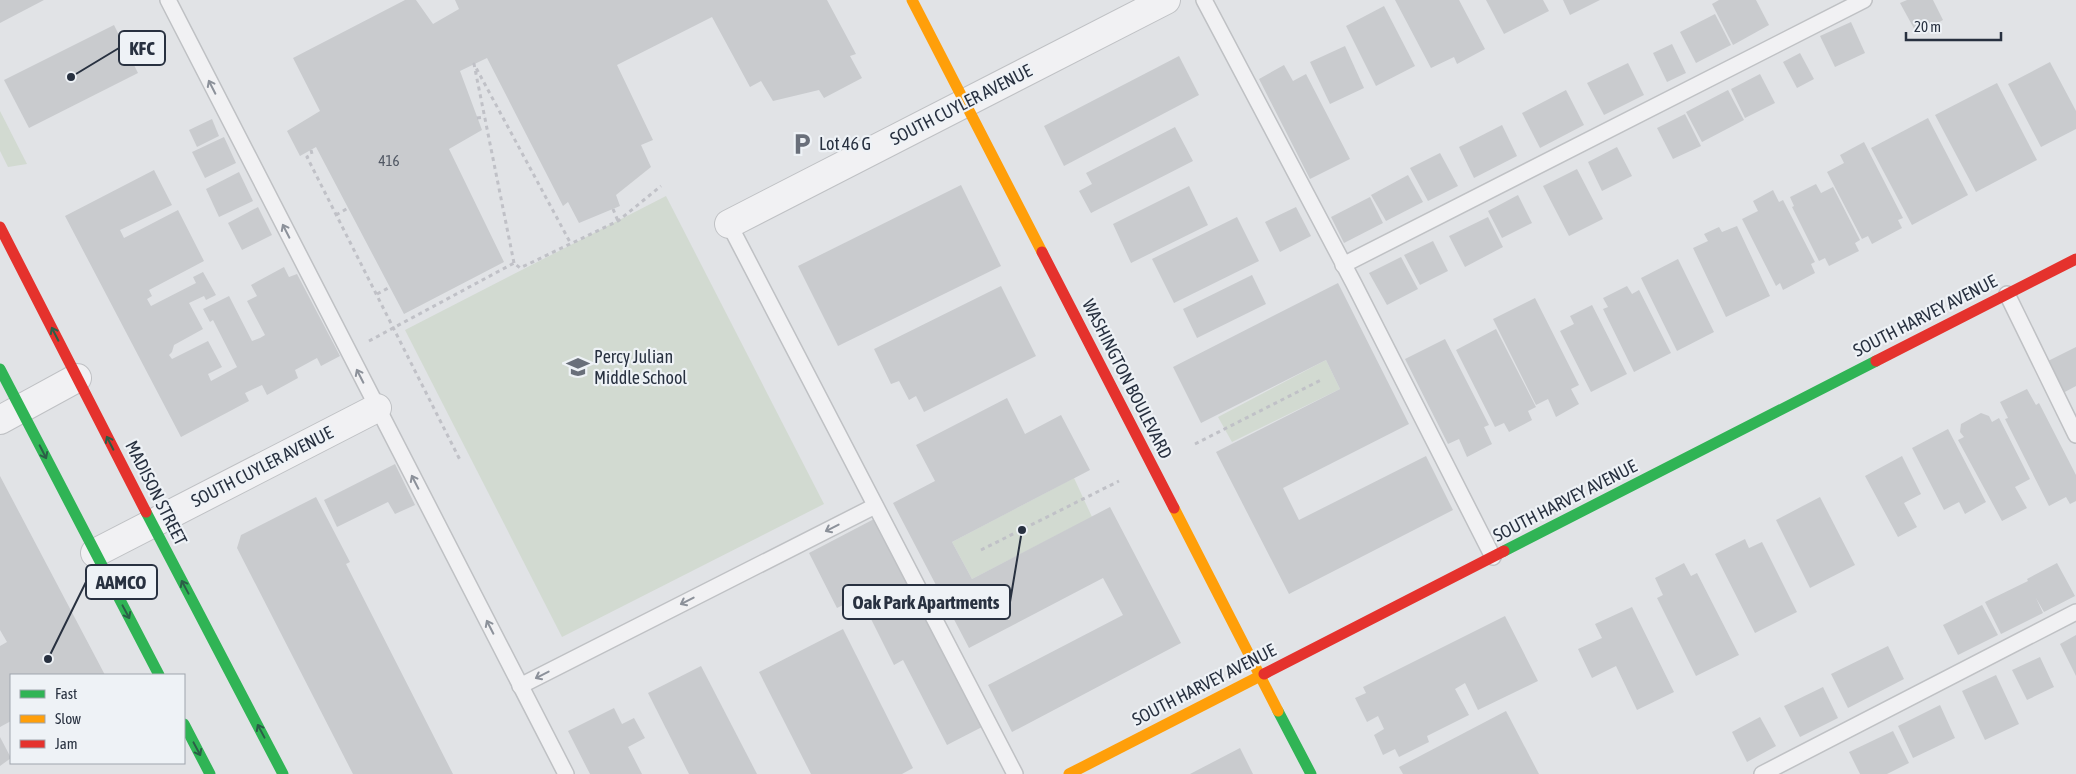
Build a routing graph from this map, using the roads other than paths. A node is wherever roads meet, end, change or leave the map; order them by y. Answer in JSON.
{"nodes":[{"id":1,"x":168,"y":0,"type":"edge"},
{"id":2,"x":912,"y":0,"type":"edge"},
{"id":3,"x":1166,"y":0,"type":"edge"},
{"id":4,"x":1204,"y":0,"type":"edge"},
{"id":5,"x":1864,"y":0,"type":"edge"},
{"id":6,"x":965,"y":103,"type":"junction"},
{"id":7,"x":729,"y":224,"type":"joint"},
{"id":8,"x":0,"y":227,"type":"edge"},
{"id":9,"x":2076,"y":259,"type":"edge"},
{"id":10,"x":1343,"y":265,"type":"junction"},
{"id":11,"x":2007,"y":294,"type":"junction"},
{"id":12,"x":0,"y":370,"type":"edge"},
{"id":13,"x":77,"y":378,"type":"junction"},
{"id":14,"x":377,"y":408,"type":"junction"},
{"id":15,"x":10,"y":414,"type":"edge"},
{"id":16,"x":2076,"y":435,"type":"edge"},
{"id":17,"x":875,"y":506,"type":"junction"},
{"id":18,"x":152,"y":524,"type":"junction"},
{"id":19,"x":95,"y":553,"type":"junction"},
{"id":20,"x":1494,"y":557,"type":"junction"},
{"id":21,"x":2076,"y":612,"type":"edge"},
{"id":22,"x":158,"y":674,"type":"edge"},
{"id":23,"x":1260,"y":676,"type":"junction"},
{"id":24,"x":520,"y":686,"type":"junction"},
{"id":25,"x":185,"y":726,"type":"edge"},
{"id":26,"x":210,"y":774,"type":"edge"},
{"id":27,"x":283,"y":774,"type":"edge"},
{"id":28,"x":566,"y":774,"type":"edge"},
{"id":29,"x":1015,"y":774,"type":"edge"},
{"id":30,"x":1069,"y":774,"type":"edge"},
{"id":31,"x":1311,"y":774,"type":"edge"},
{"id":32,"x":1762,"y":774,"type":"edge"}],
"edges":[{"from":14,"to":1,"type":"lane","one_way":true},
{"from":2,"to":6,"type":"street","name":"WASHINGTON BOULEVARD"},
{"from":3,"to":6,"type":"street","name":"SOUTH CUYLER AVENUE"},
{"from":4,"to":10,"type":"lane"},
{"from":5,"to":10,"type":"lane"},
{"from":6,"to":7,"type":"street","name":"SOUTH CUYLER AVENUE"},
{"from":6,"to":23,"type":"street","name":"WASHINGTON BOULEVARD"},
{"from":7,"to":17,"type":"lane"},
{"from":13,"to":8,"type":"street","name":"MADISON STREET","one_way":true},
{"from":9,"to":11,"type":"street","name":"SOUTH HARVEY AVENUE"},
{"from":10,"to":20,"type":"lane"},
{"from":11,"to":16,"type":"lane"},
{"from":11,"to":20,"type":"street","name":"SOUTH HARVEY AVENUE"},
{"from":12,"to":15,"type":"street"},
{"from":13,"to":15,"type":"street"},
{"from":18,"to":13,"type":"street","name":"MADISON STREET","one_way":true},
{"from":14,"to":18,"type":"street","name":"SOUTH CUYLER AVENUE"},
{"from":24,"to":14,"type":"lane","one_way":true},
{"from":15,"to":19,"type":"street","one_way":true},
{"from":17,"to":24,"type":"lane","one_way":true},
{"from":17,"to":29,"type":"lane"},
{"from":18,"to":19,"type":"street","name":"SOUTH CUYLER AVENUE"},
{"from":27,"to":18,"type":"street","name":"MADISON STREET","one_way":true},
{"from":19,"to":22,"type":"street","one_way":true},
{"from":20,"to":23,"type":"street","name":"SOUTH HARVEY AVENUE"},
{"from":21,"to":32,"type":"lane"},
{"from":23,"to":30,"type":"street","name":"SOUTH HARVEY AVENUE"},
{"from":23,"to":31,"type":"street","name":"WASHINGTON BOULEVARD"},
{"from":24,"to":28,"type":"lane"},
{"from":25,"to":26,"type":"street","one_way":true}]}
